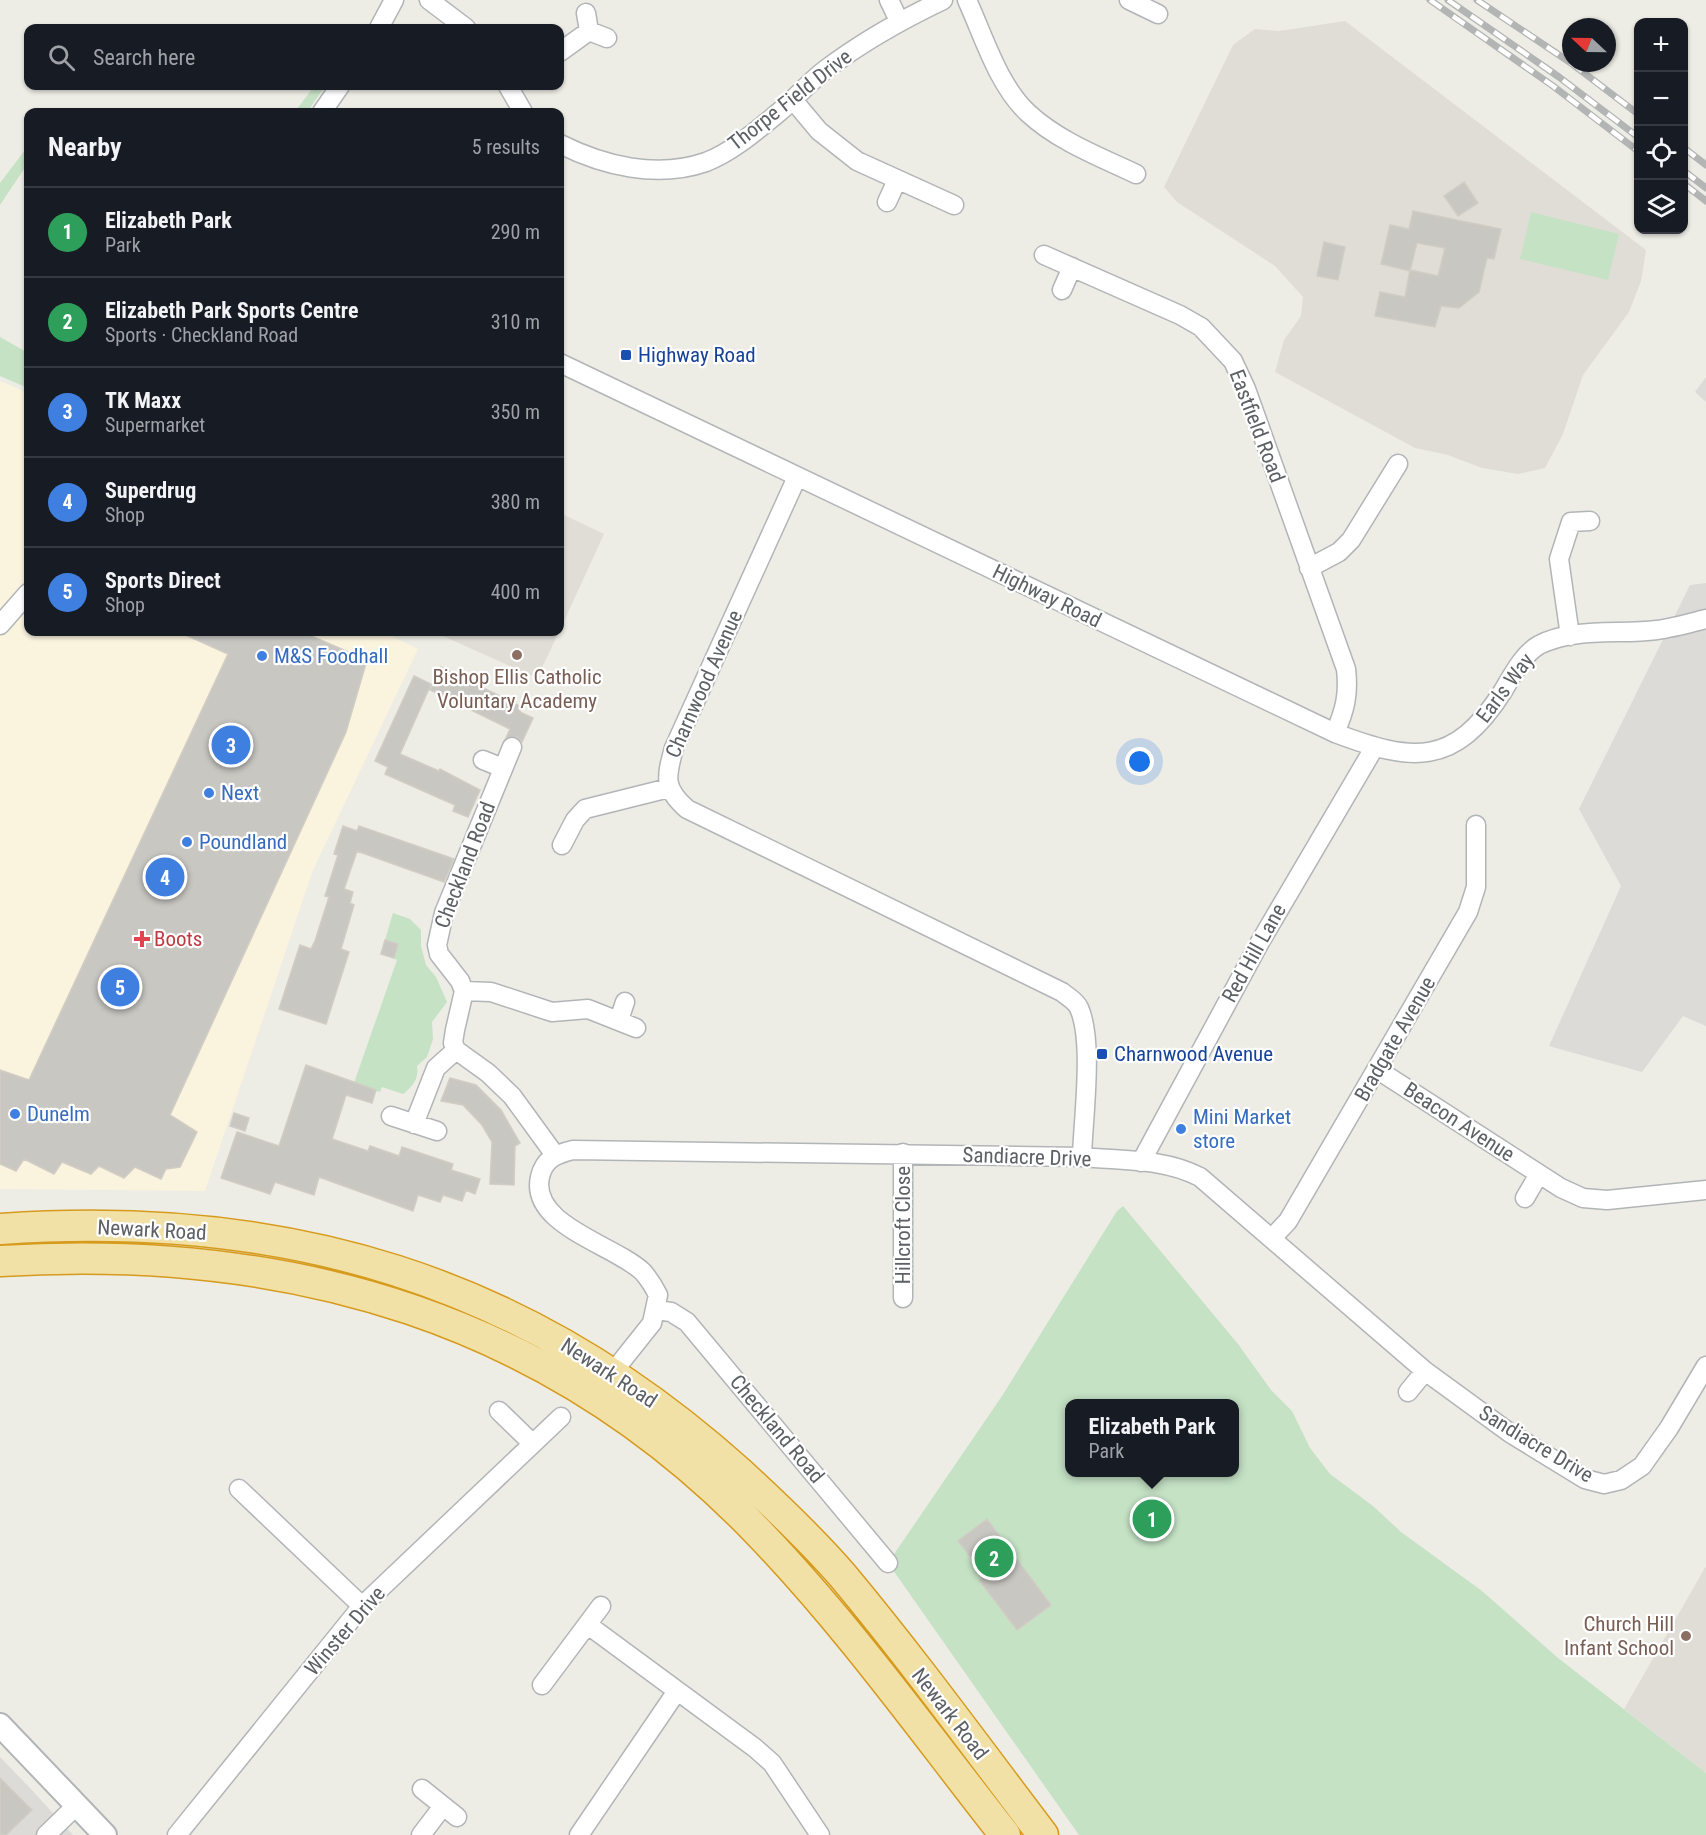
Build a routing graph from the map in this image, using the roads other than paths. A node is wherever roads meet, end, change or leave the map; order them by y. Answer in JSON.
{"nodes":[{"id":1,"x":394,"y":0,"type":"edge"},
{"id":2,"x":429,"y":0,"type":"edge"},
{"id":3,"x":889,"y":0,"type":"edge"},
{"id":4,"x":943,"y":0,"type":"edge"},
{"id":5,"x":968,"y":0,"type":"edge"},
{"id":6,"x":1129,"y":0,"type":"edge"},
{"id":7,"x":1158,"y":14,"type":"dead end"},
{"id":8,"x":899,"y":21,"type":"junction"},
{"id":9,"x":380,"y":24,"type":"edge"},
{"id":10,"x":461,"y":24,"type":"edge"},
{"id":11,"x":608,"y":38,"type":"dead end"},
{"id":12,"x":564,"y":48,"type":"edge"},
{"id":13,"x":337,"y":90,"type":"edge"},
{"id":14,"x":512,"y":90,"type":"edge"},
{"id":15,"x":793,"y":100,"type":"junction"},
{"id":16,"x":325,"y":108,"type":"edge"},
{"id":17,"x":521,"y":108,"type":"edge"},
{"id":18,"x":564,"y":146,"type":"edge"},
{"id":19,"x":1136,"y":174,"type":"dead end"},
{"id":20,"x":897,"y":180,"type":"junction"},
{"id":21,"x":887,"y":202,"type":"dead end"},
{"id":22,"x":954,"y":205,"type":"dead end"},
{"id":23,"x":1044,"y":255,"type":"dead end"},
{"id":24,"x":1072,"y":267,"type":"junction"},
{"id":25,"x":1062,"y":290,"type":"dead end"},
{"id":26,"x":564,"y":365,"type":"edge"},
{"id":27,"x":1398,"y":464,"type":"dead end"},
{"id":28,"x":797,"y":477,"type":"junction"},
{"id":29,"x":1590,"y":521,"type":"dead end"},
{"id":30,"x":1308,"y":568,"type":"junction"},
{"id":31,"x":24,"y":598,"type":"edge"},
{"id":32,"x":1706,"y":619,"type":"edge"},
{"id":33,"x":0,"y":625,"type":"edge"},
{"id":34,"x":1570,"y":636,"type":"junction"},
{"id":35,"x":1335,"y":733,"type":"junction"},
{"id":36,"x":512,"y":747,"type":"dead end"},
{"id":37,"x":1374,"y":748,"type":"junction"},
{"id":38,"x":483,"y":760,"type":"dead end"},
{"id":39,"x":503,"y":768,"type":"junction"},
{"id":40,"x":669,"y":789,"type":"junction"},
{"id":41,"x":1476,"y":825,"type":"dead end"},
{"id":42,"x":562,"y":845,"type":"dead end"},
{"id":43,"x":464,"y":991,"type":"junction"},
{"id":44,"x":625,"y":1002,"type":"dead end"},
{"id":45,"x":619,"y":1020,"type":"junction"},
{"id":46,"x":636,"y":1028,"type":"dead end"},
{"id":47,"x":456,"y":1050,"type":"junction"},
{"id":48,"x":1378,"y":1070,"type":"junction"},
{"id":49,"x":391,"y":1116,"type":"dead end"},
{"id":50,"x":414,"y":1124,"type":"junction"},
{"id":51,"x":437,"y":1131,"type":"dead end"},
{"id":52,"x":903,"y":1153,"type":"junction"},
{"id":53,"x":555,"y":1155,"type":"junction"},
{"id":54,"x":1082,"y":1157,"type":"junction"},
{"id":55,"x":1141,"y":1162,"type":"junction"},
{"id":56,"x":1539,"y":1174,"type":"junction"},
{"id":57,"x":1706,"y":1190,"type":"edge"},
{"id":58,"x":1525,"y":1198,"type":"dead end"},
{"id":59,"x":0,"y":1229,"type":"edge"},
{"id":60,"x":1272,"y":1238,"type":"junction"},
{"id":61,"x":0,"y":1261,"type":"edge"},
{"id":62,"x":903,"y":1298,"type":"dead end"},
{"id":63,"x":656,"y":1310,"type":"junction"},
{"id":64,"x":1706,"y":1366,"type":"edge"},
{"id":65,"x":1425,"y":1371,"type":"junction"},
{"id":66,"x":613,"y":1372,"type":"junction"},
{"id":67,"x":1408,"y":1392,"type":"dead end"},
{"id":68,"x":500,"y":1411,"type":"dead end"},
{"id":69,"x":561,"y":1417,"type":"dead end"},
{"id":70,"x":532,"y":1443,"type":"junction"},
{"id":71,"x":239,"y":1489,"type":"dead end"},
{"id":72,"x":888,"y":1563,"type":"dead end"},
{"id":73,"x":362,"y":1606,"type":"junction"},
{"id":74,"x":602,"y":1606,"type":"dead end"},
{"id":75,"x":588,"y":1625,"type":"junction"},
{"id":76,"x":542,"y":1685,"type":"dead end"},
{"id":77,"x":677,"y":1691,"type":"junction"},
{"id":78,"x":0,"y":1725,"type":"edge"},
{"id":79,"x":422,"y":1789,"type":"dead end"},
{"id":80,"x":77,"y":1805,"type":"junction"},
{"id":81,"x":46,"y":1835,"type":"edge"},
{"id":82,"x":105,"y":1835,"type":"edge"},
{"id":83,"x":177,"y":1835,"type":"edge"},
{"id":84,"x":421,"y":1835,"type":"edge"},
{"id":85,"x":579,"y":1835,"type":"edge"},
{"id":86,"x":820,"y":1835,"type":"edge"},
{"id":87,"x":1005,"y":1835,"type":"edge"},
{"id":88,"x":1043,"y":1835,"type":"edge"}],
"edges":[{"from":1,"to":9,"type":"street"},
{"from":2,"to":10,"type":"street"},
{"from":3,"to":8,"type":"street"},
{"from":4,"to":8,"type":"street","name":"Thorpe Field Drive"},
{"from":5,"to":19,"type":"street"},
{"from":6,"to":7,"type":"street"},
{"from":8,"to":15,"type":"street","name":"Thorpe Field Drive"},
{"from":11,"to":12,"type":"street"},
{"from":13,"to":16,"type":"street"},
{"from":14,"to":17,"type":"street"},
{"from":15,"to":18,"type":"street","name":"Thorpe Field Drive"},
{"from":15,"to":20,"type":"street"},
{"from":20,"to":21,"type":"street"},
{"from":20,"to":22,"type":"street"},
{"from":23,"to":24,"type":"street","name":"Eastfield Road"},
{"from":24,"to":25,"type":"street"},
{"from":24,"to":30,"type":"street","name":"Eastfield Road"},
{"from":26,"to":28,"type":"street","name":"Highway Road"},
{"from":27,"to":30,"type":"street"},
{"from":28,"to":35,"type":"street","name":"Highway Road"},
{"from":28,"to":40,"type":"street","name":"Charnwood Avenue"},
{"from":29,"to":34,"type":"street"},
{"from":30,"to":35,"type":"street","name":"Eastfield Road"},
{"from":31,"to":33,"type":"street"},
{"from":32,"to":34,"type":"street","name":"Earls Way"},
{"from":34,"to":37,"type":"street","name":"Earls Way"},
{"from":35,"to":37,"type":"street","name":"Highway Road"},
{"from":36,"to":39,"type":"street","name":"Checkland Road"},
{"from":37,"to":55,"type":"street","name":"Red Hill Lane"},
{"from":38,"to":39,"type":"street"},
{"from":39,"to":43,"type":"street","name":"Checkland Road"},
{"from":40,"to":42,"type":"street"},
{"from":40,"to":54,"type":"street","name":"Charnwood Avenue"},
{"from":41,"to":48,"type":"street","name":"Bradgate Avenue"},
{"from":43,"to":45,"type":"street"},
{"from":43,"to":47,"type":"street"},
{"from":44,"to":45,"type":"street"},
{"from":45,"to":46,"type":"street"},
{"from":47,"to":50,"type":"street"},
{"from":47,"to":53,"type":"street"},
{"from":48,"to":56,"type":"street","name":"Beacon Avenue"},
{"from":48,"to":60,"type":"street","name":"Bradgate Avenue"},
{"from":49,"to":50,"type":"street"},
{"from":50,"to":51,"type":"street"},
{"from":52,"to":53,"type":"street","name":"Sandiacre Drive"},
{"from":52,"to":54,"type":"street","name":"Sandiacre Drive"},
{"from":52,"to":62,"type":"street","name":"Hillcroft Close"},
{"from":53,"to":63,"type":"street"},
{"from":54,"to":55,"type":"street","name":"Sandiacre Drive"},
{"from":55,"to":60,"type":"street","name":"Sandiacre Drive"},
{"from":56,"to":57,"type":"street","name":"Beacon Avenue"},
{"from":56,"to":58,"type":"street"},
{"from":59,"to":66,"type":"highway","name":"Newark Road"},
{"from":60,"to":65,"type":"street","name":"Sandiacre Drive"},
{"from":61,"to":87,"type":"highway","name":"Newark Road"},
{"from":63,"to":66,"type":"street"},
{"from":63,"to":72,"type":"street","name":"Checkland Road"},
{"from":64,"to":65,"type":"street","name":"Sandiacre Drive"},
{"from":65,"to":67,"type":"street"},
{"from":66,"to":88,"type":"highway","name":"Newark Road"},
{"from":68,"to":70,"type":"street"},
{"from":69,"to":70,"type":"street","name":"Winster Drive"},
{"from":70,"to":73,"type":"street","name":"Winster Drive"},
{"from":71,"to":73,"type":"street"},
{"from":73,"to":83,"type":"street","name":"Winster Drive"},
{"from":74,"to":75,"type":"street"},
{"from":75,"to":76,"type":"street"},
{"from":75,"to":77,"type":"street"},
{"from":77,"to":85,"type":"street"},
{"from":77,"to":86,"type":"street"},
{"from":78,"to":80,"type":"street"},
{"from":79,"to":84,"type":"street"},
{"from":80,"to":81,"type":"street"},
{"from":80,"to":82,"type":"street"}]}
